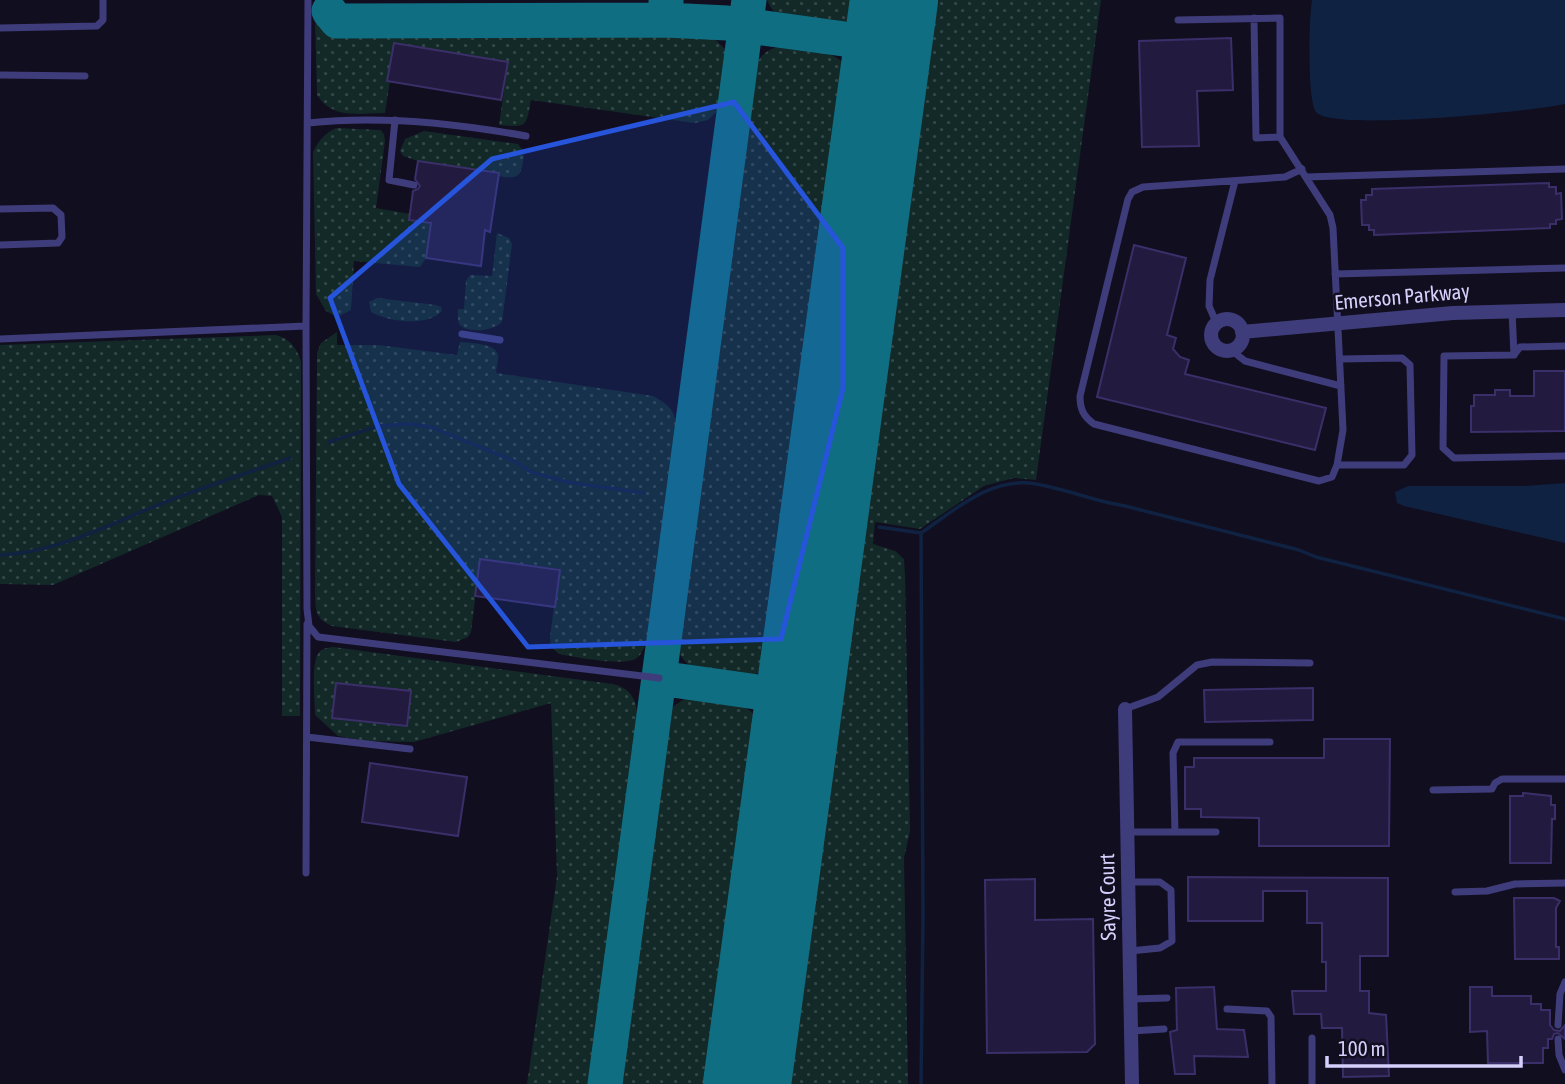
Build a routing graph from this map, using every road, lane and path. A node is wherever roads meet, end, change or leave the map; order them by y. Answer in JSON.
{"nodes":[{"id":1,"x":103,"y":0,"type":"edge"},
{"id":2,"x":309,"y":0,"type":"edge"},
{"id":3,"x":1254,"y":18,"type":"junction"},
{"id":4,"x":1178,"y":19,"type":"dead end"},
{"id":5,"x":0,"y":28,"type":"edge"},
{"id":6,"x":0,"y":75,"type":"edge"},
{"id":7,"x":85,"y":76,"type":"dead end"},
{"id":8,"x":395,"y":120,"type":"junction"},
{"id":9,"x":308,"y":123,"type":"junction"},
{"id":10,"x":526,"y":136,"type":"dead end"},
{"id":11,"x":1280,"y":137,"type":"junction"},
{"id":12,"x":1565,"y":169,"type":"edge"},
{"id":13,"x":1304,"y":173,"type":"junction"},
{"id":14,"x":1235,"y":181,"type":"junction"},
{"id":15,"x":414,"y":185,"type":"dead end"},
{"id":16,"x":0,"y":209,"type":"edge"},
{"id":17,"x":0,"y":245,"type":"edge"},
{"id":18,"x":1565,"y":268,"type":"edge"},
{"id":19,"x":1335,"y":274,"type":"junction"},
{"id":20,"x":1565,"y":310,"type":"edge"},
{"id":21,"x":1512,"y":311,"type":"junction"},
{"id":22,"x":1216,"y":322,"type":"junction"},
{"id":23,"x":1338,"y":323,"type":"junction"},
{"id":24,"x":306,"y":326,"type":"junction"},
{"id":25,"x":1242,"y":332,"type":"junction"},
{"id":26,"x":462,"y":334,"type":"dead end"},
{"id":27,"x":0,"y":339,"type":"edge"},
{"id":28,"x":500,"y":340,"type":"dead end"},
{"id":29,"x":1565,"y":346,"type":"edge"},
{"id":30,"x":1231,"y":350,"type":"junction"},
{"id":31,"x":1514,"y":355,"type":"junction"},
{"id":32,"x":1340,"y":359,"type":"junction"},
{"id":33,"x":1341,"y":386,"type":"junction"},
{"id":34,"x":1565,"y":456,"type":"edge"},
{"id":35,"x":1337,"y":465,"type":"junction"},
{"id":36,"x":307,"y":609,"type":"junction"},
{"id":37,"x":1310,"y":663,"type":"dead end"},
{"id":38,"x":659,"y":678,"type":"dead end"},
{"id":39,"x":1125,"y":709,"type":"joint"},
{"id":40,"x":307,"y":737,"type":"junction"},
{"id":41,"x":1270,"y":742,"type":"dead end"},
{"id":42,"x":410,"y":749,"type":"dead end"},
{"id":43,"x":1565,"y":779,"type":"edge"},
{"id":44,"x":1433,"y":790,"type":"dead end"},
{"id":45,"x":1127,"y":832,"type":"junction"},
{"id":46,"x":1175,"y":832,"type":"junction"},
{"id":47,"x":1216,"y":832,"type":"dead end"},
{"id":48,"x":306,"y":873,"type":"dead end"},
{"id":49,"x":1128,"y":882,"type":"junction"},
{"id":50,"x":1565,"y":883,"type":"edge"},
{"id":51,"x":1455,"y":892,"type":"dead end"},
{"id":52,"x":1130,"y":951,"type":"junction"},
{"id":53,"x":1565,"y":982,"type":"edge"},
{"id":54,"x":1167,"y":998,"type":"dead end"},
{"id":55,"x":1131,"y":999,"type":"junction"},
{"id":56,"x":1227,"y":1009,"type":"dead end"},
{"id":57,"x":1558,"y":1025,"type":"dead end"},
{"id":58,"x":1164,"y":1029,"type":"dead end"},
{"id":59,"x":1131,"y":1031,"type":"junction"},
{"id":60,"x":1312,"y":1038,"type":"dead end"},
{"id":61,"x":1558,"y":1039,"type":"dead end"},
{"id":62,"x":1565,"y":1070,"type":"edge"},
{"id":63,"x":1132,"y":1084,"type":"edge"},
{"id":64,"x":1272,"y":1084,"type":"edge"},
{"id":65,"x":1312,"y":1084,"type":"edge"}],
"edges":[{"from":1,"to":5,"type":"lane"},
{"from":2,"to":9,"type":"lane"},
{"from":3,"to":4,"type":"lane"},
{"from":3,"to":11,"type":"lane"},
{"from":3,"to":11,"type":"lane"},
{"from":6,"to":7,"type":"lane"},
{"from":8,"to":9,"type":"lane"},
{"from":8,"to":10,"type":"lane"},
{"from":8,"to":15,"type":"lane"},
{"from":9,"to":24,"type":"lane"},
{"from":11,"to":13,"type":"lane"},
{"from":12,"to":13,"type":"lane"},
{"from":13,"to":14,"type":"lane"},
{"from":13,"to":19,"type":"lane"},
{"from":14,"to":22,"type":"lane"},
{"from":14,"to":35,"type":"lane"},
{"from":16,"to":17,"type":"lane"},
{"from":18,"to":19,"type":"lane"},
{"from":19,"to":23,"type":"lane"},
{"from":20,"to":21,"type":"street","name":"Emerson Parkway"},
{"from":21,"to":23,"type":"street","name":"Emerson Parkway"},
{"from":21,"to":31,"type":"lane"},
{"from":22,"to":25,"type":"street","name":"Emerson Parkway"},
{"from":22,"to":30,"type":"street"},
{"from":23,"to":25,"type":"street","name":"Emerson Parkway"},
{"from":23,"to":32,"type":"lane"},
{"from":24,"to":27,"type":"lane"},
{"from":24,"to":36,"type":"lane"},
{"from":25,"to":30,"type":"street"},
{"from":26,"to":28,"type":"lane"},
{"from":29,"to":31,"type":"lane"},
{"from":30,"to":33,"type":"lane"},
{"from":31,"to":34,"type":"lane"},
{"from":32,"to":33,"type":"lane"},
{"from":32,"to":35,"type":"lane"},
{"from":33,"to":35,"type":"lane"},
{"from":36,"to":38,"type":"lane"},
{"from":36,"to":40,"type":"lane"},
{"from":37,"to":39,"type":"lane"},
{"from":39,"to":45,"type":"street","name":"Sayre Court"},
{"from":40,"to":42,"type":"lane"},
{"from":40,"to":48,"type":"lane"},
{"from":41,"to":46,"type":"lane"},
{"from":43,"to":44,"type":"lane"},
{"from":45,"to":46,"type":"lane"},
{"from":45,"to":49,"type":"street","name":"Sayre Court"},
{"from":46,"to":47,"type":"lane"},
{"from":49,"to":52,"type":"street","name":"Sayre Court"},
{"from":49,"to":52,"type":"lane"},
{"from":50,"to":51,"type":"lane"},
{"from":52,"to":55,"type":"street","name":"Sayre Court"},
{"from":53,"to":57,"type":"lane"},
{"from":54,"to":55,"type":"lane"},
{"from":55,"to":59,"type":"street","name":"Sayre Court"},
{"from":56,"to":64,"type":"lane"},
{"from":58,"to":59,"type":"lane"},
{"from":59,"to":63,"type":"street","name":"Sayre Court"},
{"from":60,"to":65,"type":"lane"},
{"from":61,"to":62,"type":"lane"}]}
